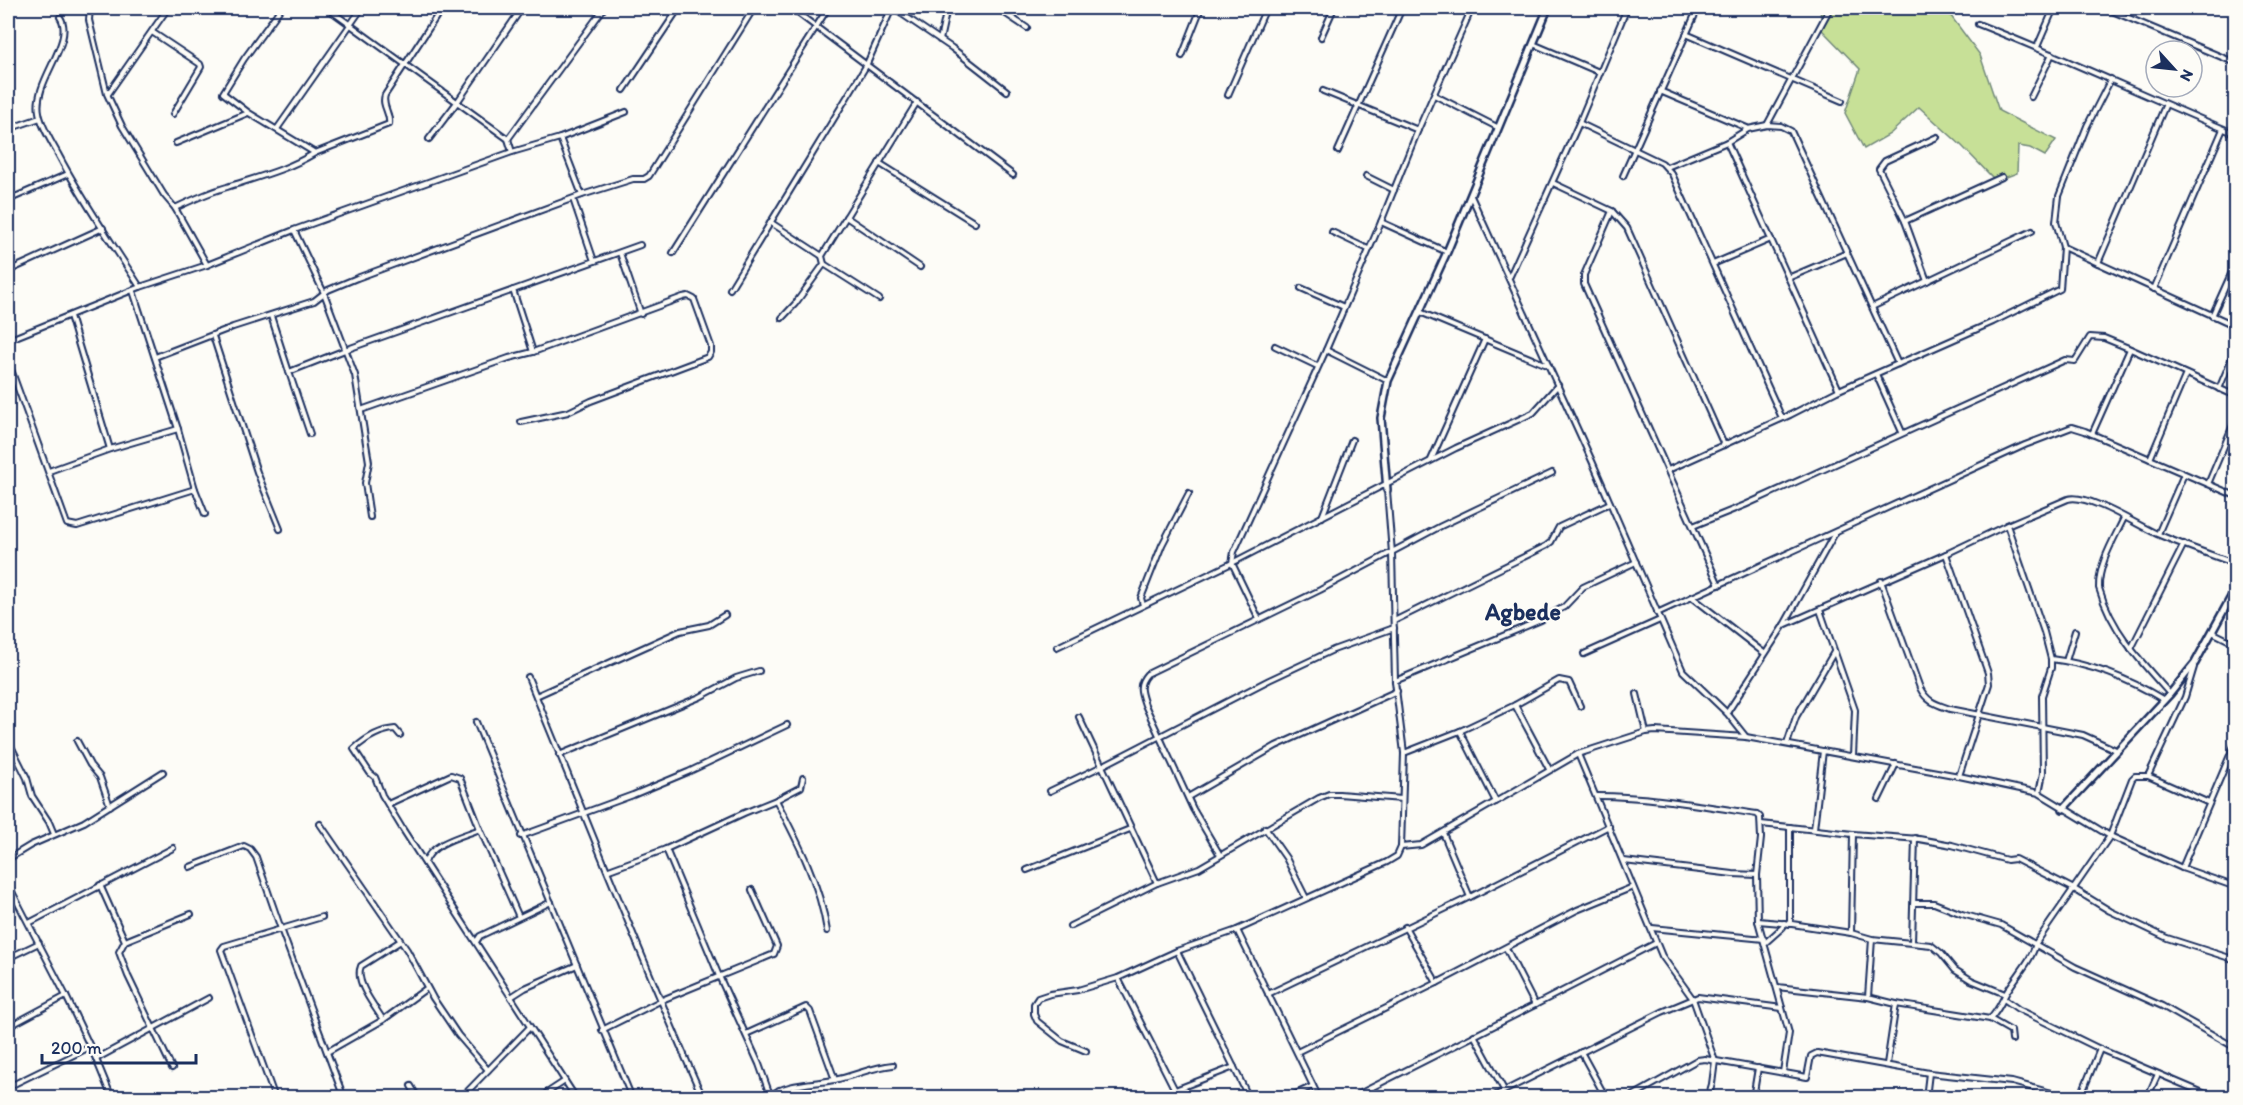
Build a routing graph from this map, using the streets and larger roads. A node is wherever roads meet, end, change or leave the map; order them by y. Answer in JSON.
{"nodes":[{"id":1,"x":11,"y":8,"type":"edge"},
{"id":2,"x":90,"y":8,"type":"edge"},
{"id":3,"x":168,"y":8,"type":"edge"},
{"id":4,"x":282,"y":8,"type":"edge"},
{"id":5,"x":327,"y":8,"type":"edge"},
{"id":6,"x":362,"y":8,"type":"edge"},
{"id":7,"x":442,"y":8,"type":"edge"},
{"id":8,"x":522,"y":8,"type":"edge"},
{"id":9,"x":604,"y":8,"type":"edge"},
{"id":10,"x":679,"y":8,"type":"edge"},
{"id":11,"x":754,"y":8,"type":"edge"},
{"id":12,"x":791,"y":8,"type":"edge"},
{"id":13,"x":828,"y":8,"type":"edge"},
{"id":14,"x":893,"y":8,"type":"edge"},
{"id":15,"x":946,"y":8,"type":"edge"},
{"id":16,"x":997,"y":8,"type":"edge"},
{"id":17,"x":1201,"y":8,"type":"edge"},
{"id":18,"x":1266,"y":8,"type":"edge"},
{"id":19,"x":1334,"y":8,"type":"edge"},
{"id":20,"x":1402,"y":8,"type":"edge"},
{"id":21,"x":1472,"y":8,"type":"edge"},
{"id":22,"x":1548,"y":8,"type":"edge"},
{"id":23,"x":1628,"y":8,"type":"edge"},
{"id":24,"x":1698,"y":8,"type":"edge"},
{"id":25,"x":1830,"y":8,"type":"edge"},
{"id":26,"x":2054,"y":8,"type":"edge"},
{"id":27,"x":2105,"y":8,"type":"edge"},
{"id":28,"x":8,"y":13,"type":"edge"},
{"id":29,"x":60,"y":17,"type":"dead end"},
{"id":30,"x":351,"y":23,"type":"junction"},
{"id":31,"x":1978,"y":24,"type":"dead end"},
{"id":32,"x":816,"y":27,"type":"junction"},
{"id":33,"x":1027,"y":28,"type":"dead end"},
{"id":34,"x":152,"y":32,"type":"junction"},
{"id":35,"x":1685,"y":34,"type":"junction"},
{"id":36,"x":1321,"y":37,"type":"dead end"},
{"id":37,"x":940,"y":40,"type":"junction"},
{"id":38,"x":1533,"y":44,"type":"junction"},
{"id":39,"x":2037,"y":47,"type":"junction"},
{"id":40,"x":2052,"y":54,"type":"junction"},
{"id":41,"x":1182,"y":56,"type":"dead end"},
{"id":42,"x":405,"y":63,"type":"junction"},
{"id":43,"x":2235,"y":63,"type":"edge"},
{"id":44,"x":866,"y":66,"type":"junction"},
{"id":45,"x":1599,"y":72,"type":"junction"},
{"id":46,"x":1791,"y":78,"type":"junction"},
{"id":47,"x":2110,"y":79,"type":"junction"},
{"id":48,"x":624,"y":90,"type":"dead end"},
{"id":49,"x":1007,"y":91,"type":"dead end"},
{"id":50,"x":1660,"y":91,"type":"junction"},
{"id":51,"x":1323,"y":92,"type":"dead end"},
{"id":52,"x":107,"y":94,"type":"junction"},
{"id":53,"x":1228,"y":95,"type":"dead end"},
{"id":54,"x":1434,"y":95,"type":"junction"},
{"id":55,"x":2031,"y":97,"type":"dead end"},
{"id":56,"x":458,"y":101,"type":"junction"},
{"id":57,"x":1842,"y":101,"type":"dead end"},
{"id":58,"x":916,"y":102,"type":"junction"},
{"id":59,"x":1360,"y":105,"type":"junction"},
{"id":60,"x":2165,"y":106,"type":"junction"},
{"id":61,"x":626,"y":112,"type":"dead end"},
{"id":62,"x":249,"y":113,"type":"junction"},
{"id":63,"x":173,"y":114,"type":"dead end"},
{"id":64,"x":40,"y":118,"type":"junction"},
{"id":65,"x":1579,"y":123,"type":"junction"},
{"id":66,"x":1767,"y":125,"type":"junction"},
{"id":67,"x":1497,"y":127,"type":"junction"},
{"id":68,"x":8,"y":129,"type":"edge"},
{"id":69,"x":277,"y":129,"type":"junction"},
{"id":70,"x":1748,"y":129,"type":"junction"},
{"id":71,"x":2223,"y":129,"type":"junction"},
{"id":72,"x":1418,"y":130,"type":"junction"},
{"id":73,"x":2235,"y":135,"type":"edge"},
{"id":74,"x":560,"y":138,"type":"junction"},
{"id":75,"x":1937,"y":138,"type":"dead end"},
{"id":76,"x":429,"y":139,"type":"dead end"},
{"id":77,"x":508,"y":139,"type":"junction"},
{"id":78,"x":1727,"y":142,"type":"junction"},
{"id":79,"x":176,"y":143,"type":"dead end"},
{"id":80,"x":1635,"y":149,"type":"junction"},
{"id":81,"x":1338,"y":151,"type":"dead end"},
{"id":82,"x":512,"y":152,"type":"junction"},
{"id":83,"x":315,"y":153,"type":"junction"},
{"id":84,"x":879,"y":163,"type":"junction"},
{"id":85,"x":1667,"y":167,"type":"junction"},
{"id":86,"x":68,"y":174,"type":"junction"},
{"id":87,"x":1013,"y":175,"type":"dead end"},
{"id":88,"x":1366,"y":176,"type":"dead end"},
{"id":89,"x":1623,"y":176,"type":"dead end"},
{"id":90,"x":2002,"y":177,"type":"dead end"},
{"id":91,"x":1553,"y":183,"type":"junction"},
{"id":92,"x":1394,"y":190,"type":"junction"},
{"id":93,"x":582,"y":195,"type":"junction"},
{"id":94,"x":1471,"y":195,"type":"junction"},
{"id":95,"x":573,"y":198,"type":"junction"},
{"id":96,"x":8,"y":200,"type":"edge"},
{"id":97,"x":175,"y":208,"type":"junction"},
{"id":98,"x":1612,"y":211,"type":"junction"},
{"id":99,"x":846,"y":217,"type":"junction"},
{"id":100,"x":1905,"y":221,"type":"junction"},
{"id":101,"x":770,"y":222,"type":"junction"},
{"id":102,"x":1381,"y":222,"type":"junction"},
{"id":103,"x":975,"y":223,"type":"dead end"},
{"id":104,"x":103,"y":228,"type":"junction"},
{"id":105,"x":294,"y":230,"type":"junction"},
{"id":106,"x":2032,"y":231,"type":"dead end"},
{"id":107,"x":1332,"y":232,"type":"dead end"},
{"id":108,"x":1771,"y":239,"type":"junction"},
{"id":109,"x":640,"y":245,"type":"dead end"},
{"id":110,"x":2063,"y":247,"type":"junction"},
{"id":111,"x":1368,"y":249,"type":"junction"},
{"id":112,"x":1446,"y":252,"type":"junction"},
{"id":113,"x":620,"y":253,"type":"junction"},
{"id":114,"x":673,"y":253,"type":"dead end"},
{"id":115,"x":1847,"y":253,"type":"junction"},
{"id":116,"x":822,"y":256,"type":"junction"},
{"id":117,"x":594,"y":261,"type":"junction"},
{"id":118,"x":2098,"y":263,"type":"junction"},
{"id":119,"x":2235,"y":263,"type":"edge"},
{"id":120,"x":824,"y":264,"type":"junction"},
{"id":121,"x":1713,"y":264,"type":"junction"},
{"id":122,"x":207,"y":265,"type":"junction"},
{"id":123,"x":920,"y":267,"type":"dead end"},
{"id":124,"x":8,"y":271,"type":"edge"},
{"id":125,"x":1509,"y":277,"type":"junction"},
{"id":126,"x":1788,"y":278,"type":"junction"},
{"id":127,"x":1927,"y":281,"type":"junction"},
{"id":128,"x":140,"y":287,"type":"junction"},
{"id":129,"x":1301,"y":288,"type":"dead end"},
{"id":130,"x":730,"y":289,"type":"dead end"},
{"id":131,"x":513,"y":290,"type":"junction"},
{"id":132,"x":2154,"y":290,"type":"junction"},
{"id":133,"x":133,"y":291,"type":"junction"},
{"id":134,"x":324,"y":293,"type":"junction"},
{"id":135,"x":879,"y":298,"type":"dead end"},
{"id":136,"x":1344,"y":306,"type":"junction"},
{"id":137,"x":1872,"y":307,"type":"junction"},
{"id":138,"x":1420,"y":312,"type":"junction"},
{"id":139,"x":641,"y":314,"type":"junction"},
{"id":140,"x":70,"y":316,"type":"junction"},
{"id":141,"x":271,"y":316,"type":"junction"},
{"id":142,"x":2212,"y":316,"type":"junction"},
{"id":143,"x":782,"y":318,"type":"dead end"},
{"id":144,"x":2235,"y":326,"type":"edge"},
{"id":145,"x":213,"y":336,"type":"junction"},
{"id":146,"x":1485,"y":339,"type":"junction"},
{"id":147,"x":8,"y":340,"type":"edge"},
{"id":148,"x":1275,"y":346,"type":"dead end"},
{"id":149,"x":2235,"y":348,"type":"edge"},
{"id":150,"x":2130,"y":349,"type":"junction"},
{"id":151,"x":345,"y":350,"type":"junction"},
{"id":152,"x":1326,"y":350,"type":"junction"},
{"id":153,"x":533,"y":352,"type":"junction"},
{"id":154,"x":155,"y":357,"type":"junction"},
{"id":155,"x":8,"y":361,"type":"edge"},
{"id":156,"x":1898,"y":364,"type":"junction"},
{"id":157,"x":1317,"y":366,"type":"junction"},
{"id":158,"x":1550,"y":366,"type":"junction"},
{"id":159,"x":289,"y":372,"type":"junction"},
{"id":160,"x":1876,"y":374,"type":"junction"},
{"id":161,"x":2186,"y":374,"type":"junction"},
{"id":162,"x":1388,"y":381,"type":"junction"},
{"id":163,"x":1558,"y":385,"type":"junction"},
{"id":164,"x":2219,"y":389,"type":"junction"},
{"id":165,"x":1839,"y":390,"type":"junction"},
{"id":166,"x":2235,"y":396,"type":"edge"},
{"id":167,"x":362,"y":410,"type":"junction"},
{"id":168,"x":1782,"y":418,"type":"junction"},
{"id":169,"x":2235,"y":418,"type":"edge"},
{"id":170,"x":521,"y":422,"type":"dead end"},
{"id":171,"x":178,"y":429,"type":"junction"},
{"id":172,"x":1902,"y":432,"type":"junction"},
{"id":173,"x":310,"y":434,"type":"dead end"},
{"id":174,"x":2092,"y":434,"type":"junction"},
{"id":175,"x":1353,"y":440,"type":"dead end"},
{"id":176,"x":1724,"y":445,"type":"junction"},
{"id":177,"x":110,"y":449,"type":"junction"},
{"id":178,"x":2150,"y":459,"type":"junction"},
{"id":179,"x":1431,"y":461,"type":"junction"},
{"id":180,"x":1668,"y":470,"type":"junction"},
{"id":181,"x":49,"y":471,"type":"junction"},
{"id":182,"x":1552,"y":473,"type":"dead end"},
{"id":183,"x":2184,"y":474,"type":"junction"},
{"id":184,"x":2208,"y":484,"type":"junction"},
{"id":185,"x":1387,"y":488,"type":"junction"},
{"id":186,"x":195,"y":489,"type":"junction"},
{"id":187,"x":1189,"y":493,"type":"dead end"},
{"id":188,"x":2235,"y":496,"type":"edge"},
{"id":189,"x":1610,"y":503,"type":"junction"},
{"id":190,"x":205,"y":514,"type":"dead end"},
{"id":191,"x":370,"y":517,"type":"dead end"},
{"id":192,"x":1322,"y":518,"type":"junction"},
{"id":193,"x":2124,"y":518,"type":"junction"},
{"id":194,"x":2007,"y":525,"type":"junction"},
{"id":195,"x":1693,"y":526,"type":"junction"},
{"id":196,"x":280,"y":529,"type":"dead end"},
{"id":197,"x":1835,"y":533,"type":"junction"},
{"id":198,"x":2158,"y":534,"type":"junction"},
{"id":199,"x":2184,"y":544,"type":"junction"},
{"id":200,"x":1392,"y":553,"type":"junction"},
{"id":201,"x":1946,"y":554,"type":"junction"},
{"id":202,"x":1636,"y":562,"type":"junction"},
{"id":203,"x":1232,"y":563,"type":"junction"},
{"id":204,"x":2235,"y":564,"type":"edge"},
{"id":205,"x":1881,"y":581,"type":"junction"},
{"id":206,"x":1719,"y":585,"type":"junction"},
{"id":207,"x":2235,"y":588,"type":"edge"},
{"id":208,"x":1692,"y":597,"type":"junction"},
{"id":209,"x":1143,"y":605,"type":"junction"},
{"id":210,"x":1820,"y":610,"type":"junction"},
{"id":211,"x":1657,"y":613,"type":"junction"},
{"id":212,"x":725,"y":615,"type":"dead end"},
{"id":213,"x":1259,"y":619,"type":"junction"},
{"id":214,"x":1660,"y":620,"type":"junction"},
{"id":215,"x":1394,"y":621,"type":"junction"},
{"id":216,"x":1784,"y":625,"type":"junction"},
{"id":217,"x":1394,"y":628,"type":"junction"},
{"id":218,"x":2075,"y":631,"type":"dead end"},
{"id":219,"x":2211,"y":632,"type":"junction"},
{"id":220,"x":2235,"y":644,"type":"edge"},
{"id":221,"x":1057,"y":647,"type":"dead end"},
{"id":222,"x":2131,"y":649,"type":"junction"},
{"id":223,"x":1834,"y":652,"type":"junction"},
{"id":224,"x":1764,"y":653,"type":"junction"},
{"id":225,"x":1584,"y":654,"type":"dead end"},
{"id":226,"x":2051,"y":659,"type":"junction"},
{"id":227,"x":2066,"y":661,"type":"junction"},
{"id":228,"x":2195,"y":663,"type":"junction"},
{"id":229,"x":759,"y":671,"type":"dead end"},
{"id":230,"x":528,"y":677,"type":"dead end"},
{"id":231,"x":1395,"y":681,"type":"junction"},
{"id":232,"x":1397,"y":691,"type":"junction"},
{"id":233,"x":1637,"y":694,"type":"dead end"},
{"id":234,"x":2170,"y":694,"type":"junction"},
{"id":235,"x":536,"y":696,"type":"junction"},
{"id":236,"x":2164,"y":700,"type":"junction"},
{"id":237,"x":1515,"y":705,"type":"junction"},
{"id":238,"x":1580,"y":706,"type":"dead end"},
{"id":239,"x":1727,"y":713,"type":"junction"},
{"id":240,"x":1978,"y":715,"type":"junction"},
{"id":241,"x":1079,"y":717,"type":"dead end"},
{"id":242,"x":476,"y":723,"type":"dead end"},
{"id":243,"x":787,"y":725,"type":"dead end"},
{"id":244,"x":2042,"y":727,"type":"junction"},
{"id":245,"x":1460,"y":731,"type":"junction"},
{"id":246,"x":1646,"y":732,"type":"junction"},
{"id":247,"x":400,"y":735,"type":"dead end"},
{"id":248,"x":1161,"y":737,"type":"junction"},
{"id":249,"x":1746,"y":737,"type":"junction"},
{"id":250,"x":77,"y":741,"type":"dead end"},
{"id":251,"x":2235,"y":741,"type":"edge"},
{"id":252,"x":9,"y":742,"type":"edge"},
{"id":253,"x":1786,"y":744,"type":"junction"},
{"id":254,"x":2116,"y":750,"type":"junction"},
{"id":255,"x":1823,"y":751,"type":"junction"},
{"id":256,"x":1404,"y":753,"type":"junction"},
{"id":257,"x":1578,"y":754,"type":"junction"},
{"id":258,"x":559,"y":755,"type":"junction"},
{"id":259,"x":1853,"y":756,"type":"junction"},
{"id":260,"x":1896,"y":764,"type":"junction"},
{"id":261,"x":1102,"y":766,"type":"junction"},
{"id":262,"x":1549,"y":769,"type":"junction"},
{"id":263,"x":163,"y":772,"type":"dead end"},
{"id":264,"x":1959,"y":776,"type":"junction"},
{"id":265,"x":2148,"y":776,"type":"junction"},
{"id":266,"x":803,"y":778,"type":"dead end"},
{"id":267,"x":1050,"y":791,"type":"dead end"},
{"id":268,"x":2040,"y":793,"type":"junction"},
{"id":269,"x":1597,"y":796,"type":"junction"},
{"id":270,"x":1188,"y":797,"type":"junction"},
{"id":271,"x":1402,"y":799,"type":"junction"},
{"id":272,"x":1879,"y":799,"type":"dead end"},
{"id":273,"x":776,"y":800,"type":"junction"},
{"id":274,"x":1496,"y":802,"type":"junction"},
{"id":275,"x":2209,"y":802,"type":"junction"},
{"id":276,"x":388,"y":804,"type":"junction"},
{"id":277,"x":110,"y":806,"type":"junction"},
{"id":278,"x":2063,"y":809,"type":"junction"},
{"id":279,"x":583,"y":814,"type":"junction"},
{"id":280,"x":321,"y":824,"type":"dead end"},
{"id":281,"x":1761,"y":824,"type":"junction"},
{"id":282,"x":1609,"y":826,"type":"junction"},
{"id":283,"x":1790,"y":827,"type":"junction"},
{"id":284,"x":1265,"y":828,"type":"junction"},
{"id":285,"x":480,"y":829,"type":"junction"},
{"id":286,"x":1130,"y":829,"type":"junction"},
{"id":287,"x":1814,"y":829,"type":"junction"},
{"id":288,"x":1443,"y":833,"type":"junction"},
{"id":289,"x":54,"y":834,"type":"junction"},
{"id":290,"x":1853,"y":834,"type":"junction"},
{"id":291,"x":522,"y":836,"type":"junction"},
{"id":292,"x":2110,"y":836,"type":"junction"},
{"id":293,"x":1915,"y":838,"type":"junction"},
{"id":294,"x":1401,"y":847,"type":"junction"},
{"id":295,"x":173,"y":848,"type":"dead end"},
{"id":296,"x":666,"y":849,"type":"junction"},
{"id":297,"x":1220,"y":855,"type":"junction"},
{"id":298,"x":8,"y":860,"type":"edge"},
{"id":299,"x":1624,"y":861,"type":"junction"},
{"id":300,"x":425,"y":863,"type":"junction"},
{"id":301,"x":190,"y":867,"type":"dead end"},
{"id":302,"x":2182,"y":868,"type":"junction"},
{"id":303,"x":609,"y":870,"type":"junction"},
{"id":304,"x":1027,"y":870,"type":"dead end"},
{"id":305,"x":1757,"y":875,"type":"junction"},
{"id":306,"x":1157,"y":883,"type":"junction"},
{"id":307,"x":100,"y":885,"type":"junction"},
{"id":308,"x":8,"y":886,"type":"edge"},
{"id":309,"x":1633,"y":887,"type":"junction"},
{"id":310,"x":2235,"y":887,"type":"edge"},
{"id":311,"x":2074,"y":889,"type":"junction"},
{"id":312,"x":752,"y":890,"type":"dead end"},
{"id":313,"x":1470,"y":897,"type":"junction"},
{"id":314,"x":1306,"y":898,"type":"junction"},
{"id":315,"x":550,"y":903,"type":"junction"},
{"id":316,"x":1914,"y":903,"type":"junction"},
{"id":317,"x":191,"y":914,"type":"dead end"},
{"id":318,"x":322,"y":917,"type":"dead end"},
{"id":319,"x":519,"y":917,"type":"junction"},
{"id":320,"x":1758,"y":921,"type":"junction"},
{"id":321,"x":29,"y":923,"type":"junction"},
{"id":322,"x":1784,"y":923,"type":"junction"},
{"id":323,"x":1790,"y":924,"type":"junction"},
{"id":324,"x":1070,"y":926,"type":"dead end"},
{"id":325,"x":1405,"y":927,"type":"junction"},
{"id":326,"x":1652,"y":928,"type":"junction"},
{"id":327,"x":280,"y":929,"type":"junction"},
{"id":328,"x":1237,"y":930,"type":"junction"},
{"id":329,"x":827,"y":931,"type":"dead end"},
{"id":330,"x":1851,"y":933,"type":"junction"},
{"id":331,"x":1872,"y":939,"type":"junction"},
{"id":332,"x":125,"y":941,"type":"junction"},
{"id":333,"x":1765,"y":941,"type":"junction"},
{"id":334,"x":399,"y":942,"type":"junction"},
{"id":335,"x":476,"y":942,"type":"junction"},
{"id":336,"x":1912,"y":942,"type":"junction"},
{"id":337,"x":39,"y":943,"type":"junction"},
{"id":338,"x":1656,"y":943,"type":"junction"},
{"id":339,"x":2036,"y":943,"type":"junction"},
{"id":340,"x":1506,"y":948,"type":"junction"},
{"id":341,"x":1177,"y":951,"type":"junction"},
{"id":342,"x":8,"y":958,"type":"edge"},
{"id":343,"x":2235,"y":960,"type":"edge"},
{"id":344,"x":577,"y":965,"type":"junction"},
{"id":345,"x":719,"y":976,"type":"junction"},
{"id":346,"x":1118,"y":978,"type":"junction"},
{"id":347,"x":1437,"y":983,"type":"junction"},
{"id":348,"x":1777,"y":987,"type":"junction"},
{"id":349,"x":427,"y":988,"type":"junction"},
{"id":350,"x":1268,"y":994,"type":"junction"},
{"id":351,"x":66,"y":996,"type":"junction"},
{"id":352,"x":511,"y":997,"type":"junction"},
{"id":353,"x":1868,"y":997,"type":"junction"},
{"id":354,"x":2005,"y":997,"type":"junction"},
{"id":355,"x":209,"y":998,"type":"dead end"},
{"id":356,"x":1693,"y":999,"type":"junction"},
{"id":357,"x":662,"y":1000,"type":"junction"},
{"id":358,"x":1896,"y":1004,"type":"junction"},
{"id":359,"x":1535,"y":1005,"type":"junction"},
{"id":360,"x":1782,"y":1008,"type":"junction"},
{"id":361,"x":1990,"y":1019,"type":"junction"},
{"id":362,"x":383,"y":1020,"type":"junction"},
{"id":363,"x":8,"y":1027,"type":"edge"},
{"id":364,"x":153,"y":1027,"type":"junction"},
{"id":365,"x":530,"y":1027,"type":"junction"},
{"id":366,"x":602,"y":1030,"type":"junction"},
{"id":367,"x":746,"y":1035,"type":"junction"},
{"id":368,"x":1474,"y":1035,"type":"junction"},
{"id":369,"x":2012,"y":1040,"type":"dead end"},
{"id":370,"x":90,"y":1047,"type":"junction"},
{"id":371,"x":2235,"y":1048,"type":"edge"},
{"id":372,"x":2100,"y":1049,"type":"junction"},
{"id":373,"x":1086,"y":1051,"type":"dead end"},
{"id":374,"x":327,"y":1052,"type":"junction"},
{"id":375,"x":1297,"y":1052,"type":"junction"},
{"id":376,"x":1581,"y":1053,"type":"junction"},
{"id":377,"x":96,"y":1059,"type":"junction"},
{"id":378,"x":1714,"y":1060,"type":"junction"},
{"id":379,"x":1887,"y":1064,"type":"junction"},
{"id":380,"x":893,"y":1065,"type":"dead end"},
{"id":381,"x":1234,"y":1067,"type":"junction"},
{"id":382,"x":172,"y":1068,"type":"dead end"},
{"id":383,"x":1758,"y":1068,"type":"junction"},
{"id":384,"x":488,"y":1070,"type":"junction"},
{"id":385,"x":1783,"y":1072,"type":"junction"},
{"id":386,"x":1929,"y":1073,"type":"junction"},
{"id":387,"x":2158,"y":1074,"type":"junction"},
{"id":388,"x":835,"y":1080,"type":"junction"},
{"id":389,"x":565,"y":1081,"type":"junction"},
{"id":390,"x":411,"y":1086,"type":"dead end"},
{"id":391,"x":1313,"y":1086,"type":"junction"},
{"id":392,"x":8,"y":1087,"type":"edge"},
{"id":393,"x":779,"y":1090,"type":"junction"},
{"id":394,"x":1175,"y":1090,"type":"junction"},
{"id":395,"x":1504,"y":1090,"type":"junction"},
{"id":396,"x":769,"y":1096,"type":"edge"},
{"id":397,"x":112,"y":1098,"type":"edge"},
{"id":398,"x":275,"y":1098,"type":"edge"},
{"id":399,"x":344,"y":1098,"type":"edge"},
{"id":400,"x":418,"y":1098,"type":"edge"},
{"id":401,"x":461,"y":1098,"type":"edge"},
{"id":402,"x":539,"y":1098,"type":"edge"},
{"id":403,"x":576,"y":1098,"type":"edge"},
{"id":404,"x":632,"y":1098,"type":"edge"},
{"id":405,"x":703,"y":1098,"type":"edge"},
{"id":406,"x":783,"y":1098,"type":"edge"},
{"id":407,"x":1179,"y":1098,"type":"edge"},
{"id":408,"x":1249,"y":1098,"type":"edge"},
{"id":409,"x":1287,"y":1098,"type":"edge"},
{"id":410,"x":1319,"y":1098,"type":"edge"},
{"id":411,"x":1351,"y":1098,"type":"edge"},
{"id":412,"x":1490,"y":1098,"type":"edge"},
{"id":413,"x":1606,"y":1098,"type":"edge"},
{"id":414,"x":1629,"y":1098,"type":"edge"},
{"id":415,"x":1708,"y":1098,"type":"edge"},
{"id":416,"x":1753,"y":1098,"type":"edge"},
{"id":417,"x":1926,"y":1098,"type":"edge"},
{"id":418,"x":2070,"y":1098,"type":"edge"},
{"id":419,"x":2077,"y":1098,"type":"edge"},
{"id":420,"x":2147,"y":1098,"type":"edge"},
{"id":421,"x":2215,"y":1098,"type":"edge"}],
"edges":[{"from":1,"to":28,"type":"street"},
{"from":2,"to":52,"type":"street"},
{"from":3,"to":34,"type":"street"},
{"from":4,"to":62,"type":"street"},
{"from":5,"to":30,"type":"street"},
{"from":6,"to":30,"type":"street"},
{"from":7,"to":42,"type":"street"},
{"from":8,"to":56,"type":"street"},
{"from":9,"to":77,"type":"street"},
{"from":10,"to":48,"type":"street"},
{"from":11,"to":93,"type":"street"},
{"from":12,"to":32,"type":"street"},
{"from":13,"to":32,"type":"street"},
{"from":14,"to":37,"type":"street"},
{"from":14,"to":44,"type":"street"},
{"from":15,"to":37,"type":"street"},
{"from":16,"to":33,"type":"street"},
{"from":17,"to":41,"type":"street"},
{"from":18,"to":53,"type":"street"},
{"from":19,"to":36,"type":"street"},
{"from":20,"to":59,"type":"street"},
{"from":21,"to":54,"type":"street"},
{"from":22,"to":38,"type":"street"},
{"from":23,"to":45,"type":"street"},
{"from":24,"to":35,"type":"street"},
{"from":25,"to":46,"type":"street"},
{"from":26,"to":39,"type":"street"},
{"from":27,"to":43,"type":"street"},
{"from":29,"to":64,"type":"street"},
{"from":30,"to":42,"type":"street"},
{"from":30,"to":69,"type":"street"},
{"from":31,"to":39,"type":"street"},
{"from":32,"to":44,"type":"street"},
{"from":32,"to":114,"type":"street"},
{"from":34,"to":52,"type":"street"},
{"from":34,"to":63,"type":"street"},
{"from":35,"to":46,"type":"street"},
{"from":35,"to":50,"type":"street"},
{"from":37,"to":49,"type":"street"},
{"from":38,"to":45,"type":"street"},
{"from":38,"to":67,"type":"street"},
{"from":39,"to":40,"type":"street"},
{"from":40,"to":47,"type":"street"},
{"from":40,"to":55,"type":"street"},
{"from":42,"to":56,"type":"street"},
{"from":42,"to":83,"type":"street"},
{"from":44,"to":58,"type":"street"},
{"from":44,"to":101,"type":"street"},
{"from":45,"to":65,"type":"street"},
{"from":46,"to":57,"type":"street"},
{"from":46,"to":66,"type":"street"},
{"from":47,"to":60,"type":"street"},
{"from":47,"to":110,"type":"street"},
{"from":50,"to":70,"type":"street"},
{"from":50,"to":80,"type":"street"},
{"from":51,"to":59,"type":"street"},
{"from":52,"to":97,"type":"street"},
{"from":54,"to":67,"type":"street"},
{"from":54,"to":72,"type":"street"},
{"from":56,"to":76,"type":"street"},
{"from":56,"to":77,"type":"street"},
{"from":58,"to":84,"type":"street"},
{"from":58,"to":87,"type":"street"},
{"from":59,"to":72,"type":"street"},
{"from":59,"to":81,"type":"street"},
{"from":60,"to":71,"type":"street"},
{"from":60,"to":118,"type":"street"},
{"from":61,"to":74,"type":"street"},
{"from":62,"to":69,"type":"street"},
{"from":62,"to":79,"type":"street"},
{"from":64,"to":68,"type":"street"},
{"from":64,"to":86,"type":"street"},
{"from":65,"to":80,"type":"street"},
{"from":65,"to":91,"type":"street"},
{"from":66,"to":70,"type":"street"},
{"from":66,"to":115,"type":"street"},
{"from":67,"to":94,"type":"street"},
{"from":69,"to":83,"type":"street"},
{"from":70,"to":78,"type":"street"},
{"from":71,"to":73,"type":"street"},
{"from":71,"to":132,"type":"street"},
{"from":72,"to":92,"type":"street"},
{"from":74,"to":82,"type":"street"},
{"from":74,"to":93,"type":"street"},
{"from":75,"to":100,"type":"street"},
{"from":77,"to":82,"type":"street"},
{"from":78,"to":85,"type":"street"},
{"from":78,"to":108,"type":"street"},
{"from":80,"to":85,"type":"street"},
{"from":80,"to":89,"type":"street"},
{"from":82,"to":105,"type":"street"},
{"from":83,"to":97,"type":"street"},
{"from":84,"to":99,"type":"street"},
{"from":84,"to":103,"type":"street"},
{"from":85,"to":121,"type":"street"},
{"from":86,"to":96,"type":"street"},
{"from":86,"to":104,"type":"street"},
{"from":88,"to":92,"type":"street"},
{"from":90,"to":100,"type":"street"},
{"from":91,"to":98,"type":"street"},
{"from":91,"to":125,"type":"street"},
{"from":92,"to":102,"type":"street"},
{"from":93,"to":95,"type":"street"},
{"from":94,"to":112,"type":"street"},
{"from":94,"to":125,"type":"street"},
{"from":95,"to":117,"type":"street"},
{"from":95,"to":134,"type":"street"},
{"from":97,"to":122,"type":"street"},
{"from":98,"to":176,"type":"street"},
{"from":98,"to":180,"type":"street"},
{"from":99,"to":116,"type":"street"},
{"from":99,"to":123,"type":"street"},
{"from":100,"to":127,"type":"street"},
{"from":101,"to":116,"type":"street"},
{"from":101,"to":130,"type":"street"},
{"from":102,"to":111,"type":"street"},
{"from":102,"to":112,"type":"street"},
{"from":104,"to":124,"type":"street"},
{"from":104,"to":128,"type":"street"},
{"from":105,"to":122,"type":"street"},
{"from":105,"to":134,"type":"street"},
{"from":106,"to":127,"type":"street"},
{"from":107,"to":111,"type":"street"},
{"from":108,"to":121,"type":"street"},
{"from":108,"to":126,"type":"street"},
{"from":109,"to":113,"type":"street"},
{"from":110,"to":118,"type":"street"},
{"from":110,"to":156,"type":"street"},
{"from":111,"to":136,"type":"street"},
{"from":112,"to":138,"type":"street"},
{"from":113,"to":117,"type":"street"},
{"from":113,"to":139,"type":"street"},
{"from":115,"to":126,"type":"street"},
{"from":115,"to":137,"type":"street"},
{"from":116,"to":120,"type":"street"},
{"from":117,"to":131,"type":"street"},
{"from":118,"to":132,"type":"street"},
{"from":119,"to":142,"type":"street"},
{"from":120,"to":135,"type":"street"},
{"from":120,"to":143,"type":"street"},
{"from":121,"to":168,"type":"street"},
{"from":122,"to":128,"type":"street"},
{"from":125,"to":158,"type":"street"},
{"from":126,"to":165,"type":"street"},
{"from":127,"to":137,"type":"street"},
{"from":128,"to":133,"type":"street"},
{"from":129,"to":136,"type":"street"},
{"from":131,"to":151,"type":"street"},
{"from":131,"to":153,"type":"street"},
{"from":132,"to":142,"type":"street"},
{"from":133,"to":140,"type":"street"},
{"from":133,"to":154,"type":"street"},
{"from":134,"to":141,"type":"street"},
{"from":134,"to":151,"type":"street"},
{"from":136,"to":152,"type":"street"},
{"from":137,"to":156,"type":"street"},
{"from":138,"to":146,"type":"street"},
{"from":138,"to":162,"type":"street"},
{"from":139,"to":153,"type":"street"},
{"from":139,"to":170,"type":"street"},
{"from":140,"to":147,"type":"street"},
{"from":140,"to":177,"type":"street"},
{"from":141,"to":145,"type":"street"},
{"from":141,"to":159,"type":"street"},
{"from":142,"to":144,"type":"street"},
{"from":145,"to":154,"type":"street"},
{"from":145,"to":196,"type":"street"},
{"from":146,"to":158,"type":"street"},
{"from":146,"to":179,"type":"street"},
{"from":148,"to":157,"type":"street"},
{"from":149,"to":164,"type":"street"},
{"from":150,"to":161,"type":"street"},
{"from":150,"to":172,"type":"street"},
{"from":150,"to":174,"type":"street"},
{"from":151,"to":159,"type":"street"},
{"from":151,"to":167,"type":"street"},
{"from":152,"to":157,"type":"street"},
{"from":152,"to":162,"type":"street"},
{"from":153,"to":167,"type":"street"},
{"from":154,"to":171,"type":"street"},
{"from":155,"to":181,"type":"street"},
{"from":156,"to":160,"type":"street"},
{"from":157,"to":203,"type":"street"},
{"from":158,"to":163,"type":"street"},
{"from":159,"to":173,"type":"street"},
{"from":160,"to":165,"type":"street"},
{"from":160,"to":172,"type":"street"},
{"from":161,"to":164,"type":"street"},
{"from":161,"to":178,"type":"street"},
{"from":162,"to":185,"type":"street"},
{"from":163,"to":179,"type":"street"},
{"from":163,"to":189,"type":"street"},
{"from":164,"to":166,"type":"street"},
{"from":165,"to":168,"type":"street"},
{"from":167,"to":191,"type":"street"},
{"from":168,"to":176,"type":"street"},
{"from":169,"to":184,"type":"street"},
{"from":171,"to":177,"type":"street"},
{"from":171,"to":186,"type":"street"},
{"from":172,"to":195,"type":"street"},
{"from":174,"to":178,"type":"street"},
{"from":174,"to":197,"type":"street"},
{"from":175,"to":192,"type":"street"},
{"from":176,"to":180,"type":"street"},
{"from":177,"to":181,"type":"street"},
{"from":178,"to":183,"type":"street"},
{"from":179,"to":185,"type":"street"},
{"from":180,"to":195,"type":"street"},
{"from":181,"to":186,"type":"street"},
{"from":182,"to":200,"type":"street"},
{"from":183,"to":184,"type":"street"},
{"from":183,"to":198,"type":"street"},
{"from":184,"to":188,"type":"street"},
{"from":185,"to":192,"type":"street"},
{"from":185,"to":200,"type":"street"},
{"from":186,"to":190,"type":"street"},
{"from":187,"to":209,"type":"street"},
{"from":189,"to":202,"type":"street"},
{"from":189,"to":215,"type":"street"},
{"from":192,"to":203,"type":"street"},
{"from":193,"to":194,"type":"street"},
{"from":193,"to":198,"type":"street"},
{"from":193,"to":222,"type":"street"},
{"from":194,"to":201,"type":"street"},
{"from":194,"to":226,"type":"street"},
{"from":195,"to":206,"type":"street"},
{"from":197,"to":206,"type":"street"},
{"from":197,"to":216,"type":"street"},
{"from":198,"to":199,"type":"street"},
{"from":199,"to":204,"type":"street"},
{"from":199,"to":222,"type":"street"},
{"from":200,"to":213,"type":"street"},
{"from":200,"to":215,"type":"street"},
{"from":201,"to":205,"type":"street"},
{"from":201,"to":240,"type":"street"},
{"from":202,"to":211,"type":"street"},
{"from":202,"to":231,"type":"street"},
{"from":203,"to":209,"type":"street"},
{"from":203,"to":213,"type":"street"},
{"from":205,"to":210,"type":"street"},
{"from":205,"to":240,"type":"street"},
{"from":206,"to":208,"type":"street"},
{"from":207,"to":219,"type":"street"},
{"from":208,"to":211,"type":"street"},
{"from":208,"to":224,"type":"street"},
{"from":209,"to":221,"type":"street"},
{"from":210,"to":216,"type":"street"},
{"from":210,"to":223,"type":"street"},
{"from":211,"to":214,"type":"street"},
{"from":212,"to":235,"type":"street"},
{"from":213,"to":248,"type":"street"},
{"from":214,"to":225,"type":"street"},
{"from":214,"to":239,"type":"street"},
{"from":215,"to":217,"type":"street"},
{"from":216,"to":224,"type":"street"},
{"from":217,"to":231,"type":"street"},
{"from":217,"to":248,"type":"street"},
{"from":218,"to":227,"type":"street"},
{"from":219,"to":220,"type":"street"},
{"from":219,"to":228,"type":"street"},
{"from":222,"to":234,"type":"street"},
{"from":223,"to":253,"type":"street"},
{"from":223,"to":259,"type":"street"},
{"from":224,"to":239,"type":"street"},
{"from":226,"to":227,"type":"street"},
{"from":226,"to":244,"type":"street"},
{"from":227,"to":236,"type":"street"},
{"from":228,"to":234,"type":"street"},
{"from":228,"to":265,"type":"street"},
{"from":229,"to":258,"type":"street"},
{"from":230,"to":235,"type":"street"},
{"from":231,"to":232,"type":"street"},
{"from":232,"to":256,"type":"street"},
{"from":232,"to":270,"type":"street"},
{"from":233,"to":246,"type":"street"},
{"from":234,"to":236,"type":"street"},
{"from":235,"to":258,"type":"street"},
{"from":236,"to":254,"type":"street"},
{"from":237,"to":238,"type":"street"},
{"from":237,"to":245,"type":"street"},
{"from":237,"to":262,"type":"street"},
{"from":239,"to":249,"type":"street"},
{"from":240,"to":244,"type":"street"},
{"from":240,"to":264,"type":"street"},
{"from":241,"to":261,"type":"street"},
{"from":242,"to":291,"type":"street"},
{"from":243,"to":279,"type":"street"},
{"from":244,"to":254,"type":"street"},
{"from":244,"to":268,"type":"street"},
{"from":245,"to":256,"type":"street"},
{"from":245,"to":274,"type":"street"},
{"from":246,"to":249,"type":"street"},
{"from":246,"to":257,"type":"street"},
{"from":247,"to":276,"type":"street"},
{"from":248,"to":261,"type":"street"},
{"from":248,"to":270,"type":"street"},
{"from":249,"to":253,"type":"street"},
{"from":250,"to":277,"type":"street"},
{"from":251,"to":275,"type":"street"},
{"from":252,"to":289,"type":"street"},
{"from":253,"to":255,"type":"street"},
{"from":254,"to":278,"type":"street"},
{"from":255,"to":259,"type":"street"},
{"from":255,"to":287,"type":"street"},
{"from":256,"to":271,"type":"street"},
{"from":257,"to":262,"type":"street"},
{"from":257,"to":269,"type":"street"},
{"from":258,"to":279,"type":"street"},
{"from":259,"to":260,"type":"street"},
{"from":260,"to":264,"type":"street"},
{"from":260,"to":272,"type":"street"},
{"from":261,"to":267,"type":"street"},
{"from":261,"to":286,"type":"street"},
{"from":262,"to":274,"type":"street"},
{"from":263,"to":277,"type":"street"},
{"from":264,"to":268,"type":"street"},
{"from":265,"to":275,"type":"street"},
{"from":265,"to":292,"type":"street"},
{"from":266,"to":273,"type":"street"},
{"from":268,"to":278,"type":"street"},
{"from":269,"to":281,"type":"street"},
{"from":269,"to":282,"type":"street"},
{"from":270,"to":297,"type":"street"},
{"from":271,"to":284,"type":"street"},
{"from":271,"to":294,"type":"street"},
{"from":273,"to":296,"type":"street"},
{"from":273,"to":329,"type":"street"},
{"from":274,"to":288,"type":"street"},
{"from":275,"to":302,"type":"street"},
{"from":276,"to":285,"type":"street"},
{"from":276,"to":300,"type":"street"},
{"from":277,"to":289,"type":"street"},
{"from":278,"to":292,"type":"street"},
{"from":279,"to":291,"type":"street"},
{"from":279,"to":303,"type":"street"},
{"from":280,"to":334,"type":"street"},
{"from":281,"to":283,"type":"street"},
{"from":281,"to":305,"type":"street"},
{"from":282,"to":299,"type":"street"},
{"from":282,"to":313,"type":"street"},
{"from":283,"to":287,"type":"street"},
{"from":283,"to":323,"type":"street"},
{"from":284,"to":297,"type":"street"},
{"from":284,"to":314,"type":"street"},
{"from":285,"to":300,"type":"street"},
{"from":285,"to":319,"type":"street"},
{"from":286,"to":304,"type":"street"},
{"from":286,"to":306,"type":"street"},
{"from":287,"to":290,"type":"street"},
{"from":288,"to":294,"type":"street"},
{"from":288,"to":313,"type":"street"},
{"from":289,"to":298,"type":"street"},
{"from":290,"to":293,"type":"street"},
{"from":290,"to":330,"type":"street"},
{"from":291,"to":315,"type":"street"},
{"from":292,"to":302,"type":"street"},
{"from":292,"to":311,"type":"street"},
{"from":293,"to":311,"type":"street"},
{"from":293,"to":316,"type":"street"},
{"from":294,"to":314,"type":"street"},
{"from":295,"to":307,"type":"street"},
{"from":296,"to":303,"type":"street"},
{"from":296,"to":345,"type":"street"},
{"from":297,"to":306,"type":"street"},
{"from":299,"to":305,"type":"street"},
{"from":299,"to":309,"type":"street"},
{"from":300,"to":335,"type":"street"},
{"from":301,"to":327,"type":"street"},
{"from":302,"to":310,"type":"street"},
{"from":303,"to":357,"type":"street"},
{"from":305,"to":320,"type":"street"},
{"from":306,"to":324,"type":"street"},
{"from":307,"to":321,"type":"street"},
{"from":307,"to":332,"type":"street"},
{"from":308,"to":321,"type":"street"},
{"from":309,"to":326,"type":"street"},
{"from":309,"to":340,"type":"street"},
{"from":311,"to":339,"type":"street"},
{"from":311,"to":343,"type":"street"},
{"from":312,"to":345,"type":"street"},
{"from":313,"to":325,"type":"street"},
{"from":314,"to":328,"type":"street"},
{"from":315,"to":319,"type":"street"},
{"from":315,"to":344,"type":"street"},
{"from":316,"to":336,"type":"street"},
{"from":316,"to":339,"type":"street"},
{"from":317,"to":332,"type":"street"},
{"from":318,"to":327,"type":"street"},
{"from":319,"to":335,"type":"street"},
{"from":320,"to":322,"type":"street"},
{"from":320,"to":333,"type":"street"},
{"from":321,"to":337,"type":"street"},
{"from":322,"to":323,"type":"street"},
{"from":322,"to":333,"type":"street"},
{"from":323,"to":330,"type":"street"},
{"from":325,"to":347,"type":"street"},
{"from":325,"to":350,"type":"street"},
{"from":326,"to":333,"type":"street"},
{"from":326,"to":338,"type":"street"},
{"from":327,"to":374,"type":"street"},
{"from":327,"to":398,"type":"street"},
{"from":328,"to":341,"type":"street"},
{"from":328,"to":350,"type":"street"},
{"from":330,"to":331,"type":"street"},
{"from":331,"to":336,"type":"street"},
{"from":331,"to":353,"type":"street"},
{"from":332,"to":364,"type":"street"},
{"from":333,"to":348,"type":"street"},
{"from":334,"to":349,"type":"street"},
{"from":334,"to":362,"type":"street"},
{"from":335,"to":352,"type":"street"},
{"from":336,"to":354,"type":"street"},
{"from":337,"to":342,"type":"street"},
{"from":337,"to":351,"type":"street"},
{"from":338,"to":356,"type":"street"},
{"from":338,"to":359,"type":"street"},
{"from":339,"to":354,"type":"street"},
{"from":339,"to":371,"type":"street"},
{"from":340,"to":347,"type":"street"},
{"from":340,"to":359,"type":"street"},
{"from":341,"to":346,"type":"street"},
{"from":341,"to":381,"type":"street"},
{"from":344,"to":352,"type":"street"},
{"from":344,"to":366,"type":"street"},
{"from":345,"to":357,"type":"street"},
{"from":345,"to":367,"type":"street"},
{"from":346,"to":373,"type":"street"},
{"from":346,"to":394,"type":"street"},
{"from":347,"to":375,"type":"street"},
{"from":348,"to":353,"type":"street"},
{"from":348,"to":360,"type":"street"},
{"from":349,"to":362,"type":"street"},
{"from":349,"to":384,"type":"street"},
{"from":350,"to":375,"type":"street"},
{"from":351,"to":363,"type":"street"},
{"from":351,"to":370,"type":"street"},
{"from":352,"to":365,"type":"street"},
{"from":353,"to":358,"type":"street"},
{"from":354,"to":361,"type":"street"},
{"from":354,"to":372,"type":"street"},
{"from":355,"to":364,"type":"street"},
{"from":356,"to":360,"type":"street"},
{"from":356,"to":376,"type":"street"},
{"from":356,"to":378,"type":"street"},
{"from":357,"to":366,"type":"street"},
{"from":357,"to":405,"type":"street"},
{"from":358,"to":361,"type":"street"},
{"from":358,"to":379,"type":"street"},
{"from":359,"to":368,"type":"street"},
{"from":360,"to":385,"type":"street"},
{"from":361,"to":369,"type":"street"},
{"from":362,"to":374,"type":"street"},
{"from":364,"to":377,"type":"street"},
{"from":364,"to":382,"type":"street"},
{"from":365,"to":384,"type":"street"},
{"from":365,"to":389,"type":"street"},
{"from":366,"to":404,"type":"street"},
{"from":367,"to":388,"type":"street"},
{"from":367,"to":396,"type":"street"},
{"from":368,"to":395,"type":"street"},
{"from":368,"to":411,"type":"street"},
{"from":370,"to":377,"type":"street"},
{"from":370,"to":392,"type":"street"},
{"from":372,"to":387,"type":"street"},
{"from":372,"to":419,"type":"street"},
{"from":374,"to":399,"type":"street"},
{"from":375,"to":391,"type":"street"},
{"from":376,"to":395,"type":"street"},
{"from":376,"to":413,"type":"street"},
{"from":377,"to":397,"type":"street"},
{"from":378,"to":383,"type":"street"},
{"from":378,"to":414,"type":"street"},
{"from":378,"to":415,"type":"street"},
{"from":379,"to":385,"type":"street"},
{"from":379,"to":386,"type":"street"},
{"from":380,"to":388,"type":"street"},
{"from":381,"to":394,"type":"street"},
{"from":381,"to":408,"type":"street"},
{"from":383,"to":385,"type":"street"},
{"from":383,"to":416,"type":"street"},
{"from":384,"to":401,"type":"street"},
{"from":386,"to":417,"type":"street"},
{"from":386,"to":418,"type":"street"},
{"from":387,"to":420,"type":"street"},
{"from":387,"to":421,"type":"street"},
{"from":388,"to":393,"type":"street"},
{"from":389,"to":402,"type":"street"},
{"from":389,"to":403,"type":"street"},
{"from":390,"to":400,"type":"street"},
{"from":391,"to":409,"type":"street"},
{"from":391,"to":410,"type":"street"},
{"from":393,"to":396,"type":"street"},
{"from":393,"to":406,"type":"street"},
{"from":394,"to":407,"type":"street"},
{"from":395,"to":412,"type":"street"}]}
